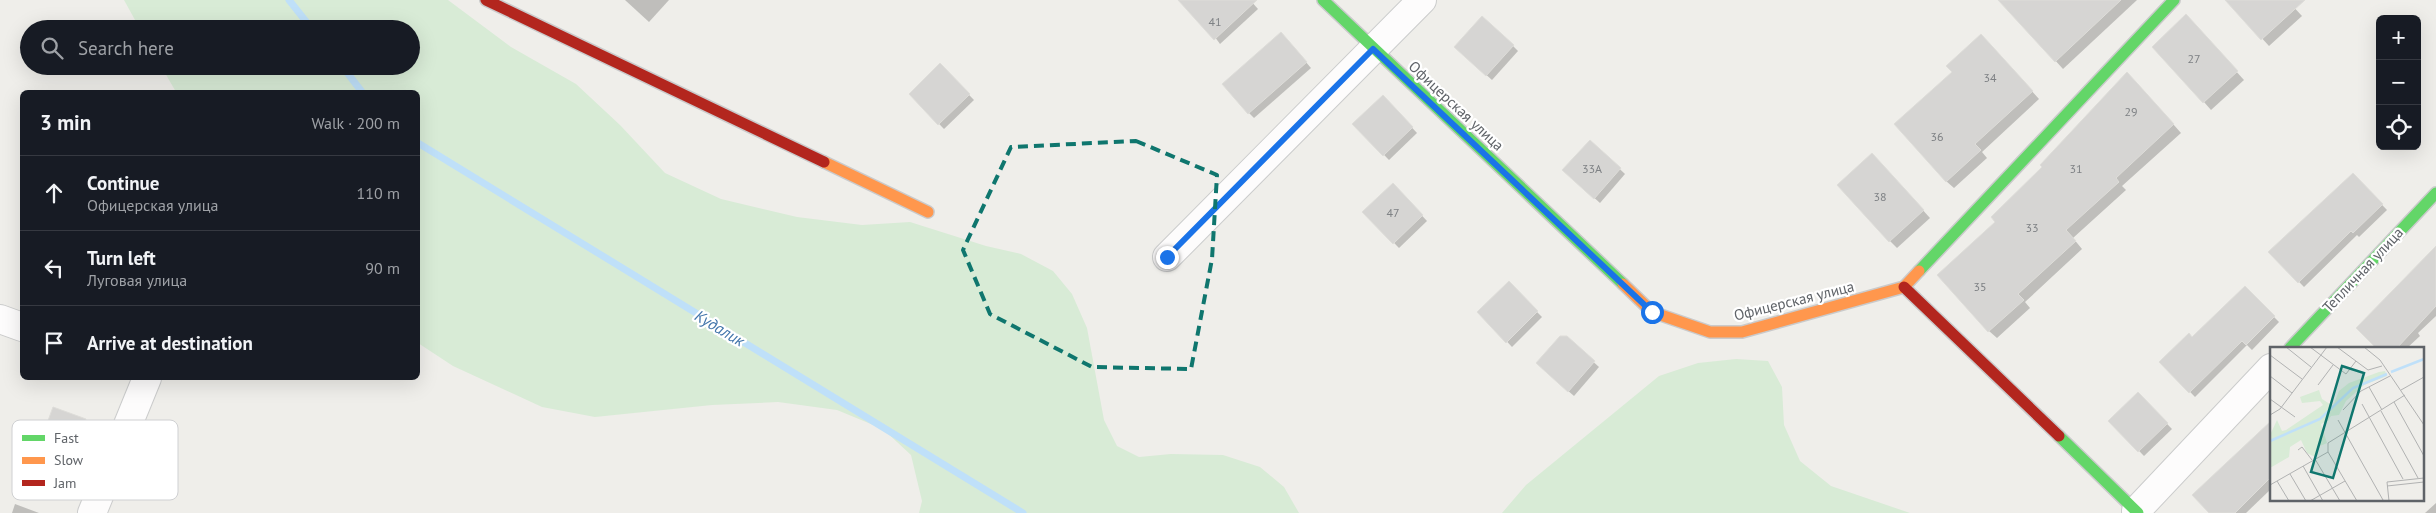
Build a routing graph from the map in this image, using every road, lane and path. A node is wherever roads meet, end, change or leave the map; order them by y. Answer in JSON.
{"nodes":[{"id":1,"x":486,"y":0,"type":"edge"},
{"id":2,"x":1323,"y":0,"type":"edge"},
{"id":3,"x":1422,"y":0,"type":"edge"},
{"id":4,"x":2174,"y":0,"type":"edge"},
{"id":5,"x":1373,"y":49,"type":"junction"},
{"id":6,"x":2436,"y":193,"type":"edge"},
{"id":7,"x":928,"y":212,"type":"dead end"},
{"id":8,"x":1167,"y":257,"type":"dead end"},
{"id":9,"x":1904,"y":288,"type":"junction"},
{"id":10,"x":0,"y":318,"type":"edge"},
{"id":11,"x":20,"y":326,"type":"edge"},
{"id":12,"x":2291,"y":347,"type":"edge"},
{"id":13,"x":2270,"y":369,"type":"edge"},
{"id":14,"x":146,"y":380,"type":"edge"},
{"id":15,"x":130,"y":420,"type":"edge"},
{"id":16,"x":97,"y":500,"type":"edge"},
{"id":17,"x":2137,"y":512,"type":"edge"},
{"id":18,"x":92,"y":513,"type":"edge"}],
"edges":[{"from":1,"to":7,"type":"street"},
{"from":2,"to":5,"type":"street","name":"Офицерская улица"},
{"from":3,"to":5,"type":"street"},
{"from":4,"to":9,"type":"street"},
{"from":5,"to":8,"type":"street"},
{"from":5,"to":9,"type":"street","name":"Офицерская улица"},
{"from":6,"to":12,"type":"street","name":"Тепличная улица"},
{"from":9,"to":17,"type":"street"},
{"from":10,"to":11,"type":"street"},
{"from":13,"to":17,"type":"street"},
{"from":14,"to":15,"type":"street"},
{"from":16,"to":18,"type":"street"}]}
